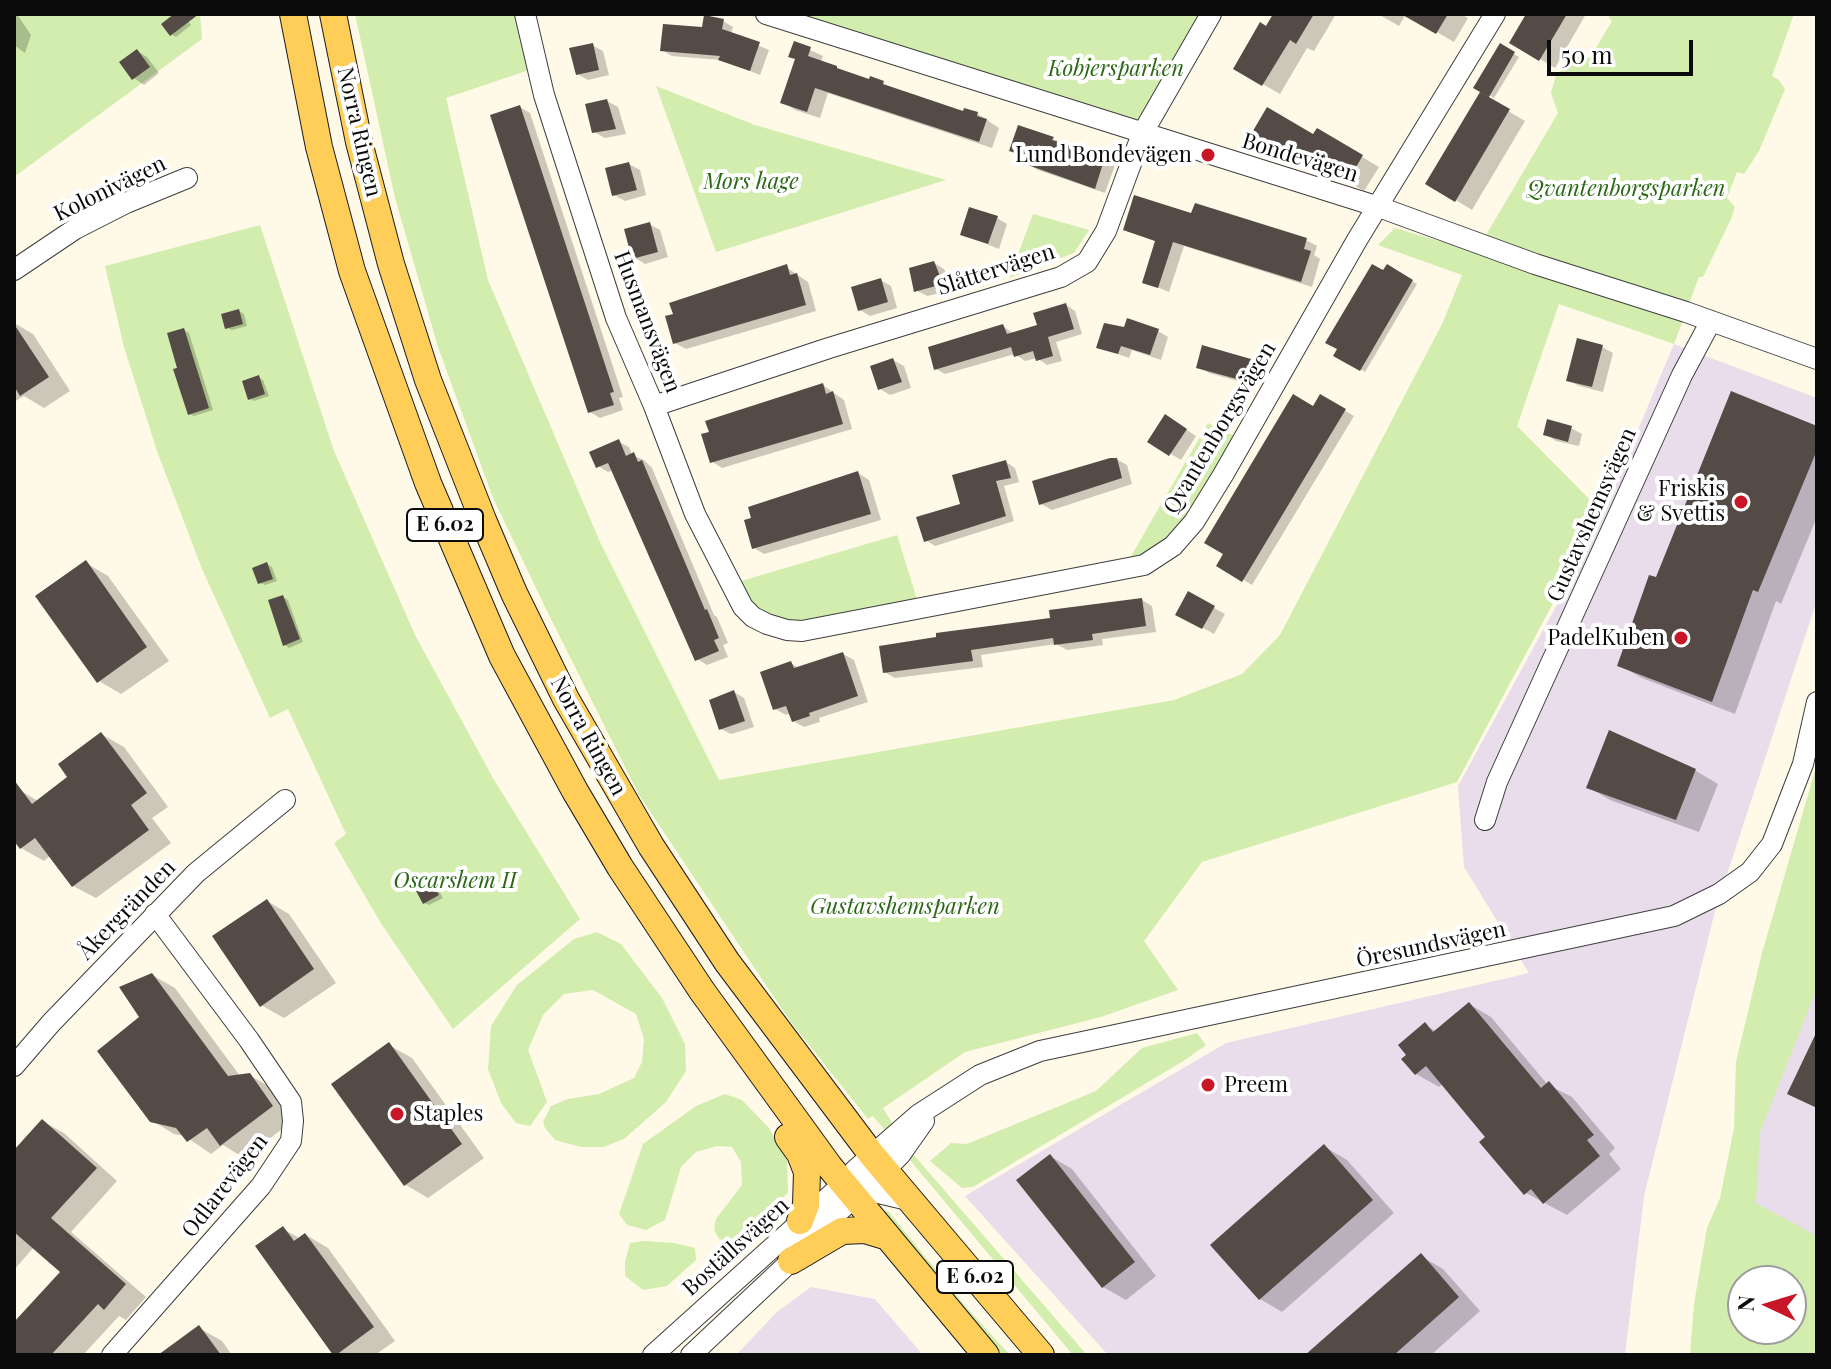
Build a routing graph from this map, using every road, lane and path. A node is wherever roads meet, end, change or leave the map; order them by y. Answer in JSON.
{"nodes":[{"id":1,"x":293,"y":14,"type":"edge"},
{"id":2,"x":333,"y":14,"type":"edge"},
{"id":3,"x":525,"y":14,"type":"edge"},
{"id":4,"x":766,"y":14,"type":"edge"},
{"id":5,"x":1211,"y":14,"type":"edge"},
{"id":6,"x":1495,"y":14,"type":"edge"},
{"id":7,"x":1142,"y":134,"type":"junction"},
{"id":8,"x":187,"y":178,"type":"dead end"},
{"id":9,"x":1379,"y":207,"type":"junction"},
{"id":10,"x":14,"y":270,"type":"edge"},
{"id":11,"x":1711,"y":321,"type":"junction"},
{"id":12,"x":1817,"y":359,"type":"edge"},
{"id":13,"x":654,"y":406,"type":"junction"},
{"id":14,"x":767,"y":624,"type":"joint"},
{"id":15,"x":1817,"y":702,"type":"edge"},
{"id":16,"x":285,"y":800,"type":"dead end"},
{"id":17,"x":1485,"y":820,"type":"dead end"},
{"id":18,"x":155,"y":914,"type":"junction"},
{"id":19,"x":744,"y":1050,"type":"junction"},
{"id":20,"x":14,"y":1066,"type":"edge"},
{"id":21,"x":861,"y":1179,"type":"junction"},
{"id":22,"x":800,"y":1221,"type":"junction"},
{"id":23,"x":885,"y":1236,"type":"junction"},
{"id":24,"x":791,"y":1261,"type":"junction"},
{"id":25,"x":112,"y":1355,"type":"edge"},
{"id":26,"x":653,"y":1355,"type":"edge"},
{"id":27,"x":691,"y":1355,"type":"edge"},
{"id":28,"x":986,"y":1355,"type":"edge"},
{"id":29,"x":1041,"y":1355,"type":"edge"}],
"edges":[{"from":1,"to":19,"type":"main road","name":"Norra Ringen","number":"E 6.02"},
{"from":2,"to":21,"type":"main road","name":"Norra Ringen","number":"E 6.02"},
{"from":3,"to":13,"type":"street","name":"Husmansvägen"},
{"from":4,"to":7,"type":"street","name":"Bondevägen"},
{"from":5,"to":7,"type":"street","name":"Slåttervägen"},
{"from":6,"to":9,"type":"street","name":"Qvantenborgsvägen"},
{"from":7,"to":9,"type":"street","name":"Bondevägen"},
{"from":7,"to":13,"type":"street","name":"Slåttervägen"},
{"from":8,"to":10,"type":"street","name":"Kolonivägen"},
{"from":9,"to":11,"type":"street","name":"Bondevägen"},
{"from":9,"to":14,"type":"street","name":"Qvantenborgsvägen"},
{"from":11,"to":12,"type":"street","name":"Bondevägen"},
{"from":11,"to":17,"type":"street","name":"Gustavshemsvägen"},
{"from":13,"to":14,"type":"street","name":"Husmansvägen"},
{"from":15,"to":21,"type":"street","name":"Öresundsvägen"},
{"from":16,"to":18,"type":"street","name":"Åkergränden"},
{"from":18,"to":20,"type":"street","name":"Åkergränden"},
{"from":18,"to":25,"type":"street","name":"Odlarevägen"},
{"from":19,"to":21,"type":"main road","name":"Norra Ringen","number":"E 6.02"},
{"from":19,"to":22,"type":"main road"},
{"from":21,"to":22,"type":"street","name":"Boställsvägen"},
{"from":21,"to":23,"type":"main road","name":"Norra Ringen","number":"E 6.02"},
{"from":21,"to":24,"type":"street","name":"Boställsvägen"},
{"from":21,"to":29,"type":"main road","name":"Norra Ringen","number":"E 6.02"},
{"from":22,"to":26,"type":"street","name":"Boställsvägen"},
{"from":23,"to":24,"type":"main road"},
{"from":23,"to":28,"type":"main road","name":"Norra Ringen","number":"E 6.02"},
{"from":24,"to":27,"type":"street","name":"Boställsvägen"}]}
